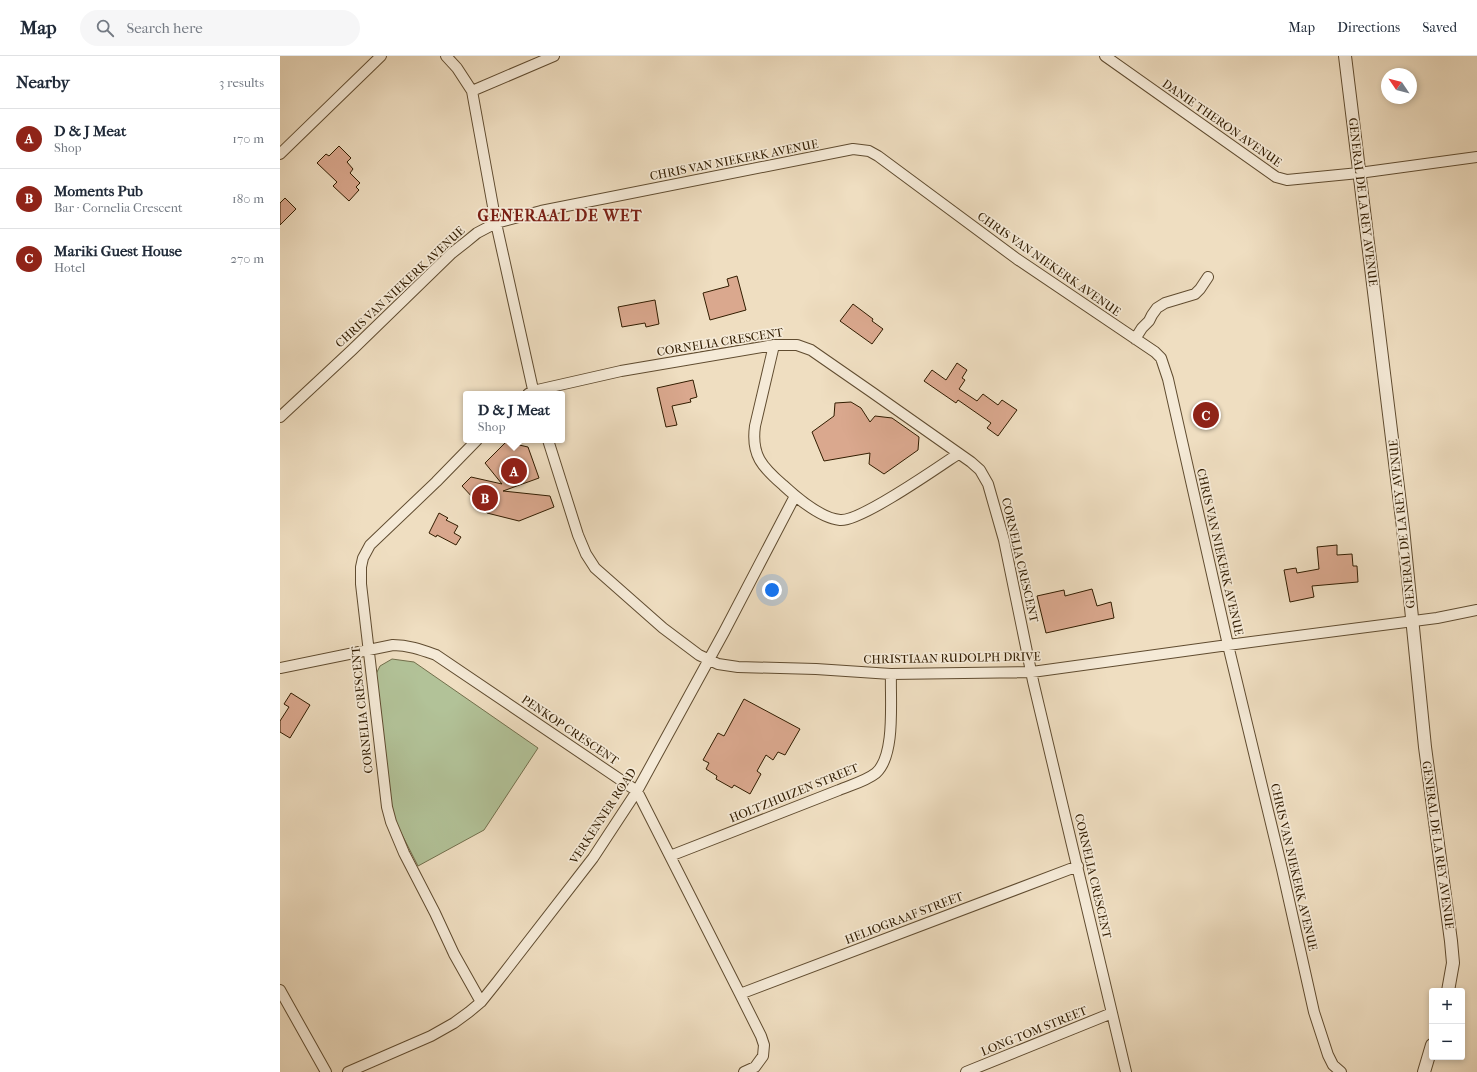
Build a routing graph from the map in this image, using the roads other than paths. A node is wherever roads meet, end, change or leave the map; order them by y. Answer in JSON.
{"nodes":[{"id":1,"x":381,"y":56,"type":"edge"},
{"id":2,"x":446,"y":56,"type":"edge"},
{"id":3,"x":554,"y":56,"type":"edge"},
{"id":4,"x":1105,"y":56,"type":"edge"},
{"id":5,"x":1345,"y":56,"type":"edge"},
{"id":6,"x":472,"y":91,"type":"junction"},
{"id":7,"x":280,"y":154,"type":"edge"},
{"id":8,"x":1477,"y":157,"type":"edge"},
{"id":9,"x":1359,"y":173,"type":"junction"},
{"id":10,"x":496,"y":223,"type":"junction"},
{"id":11,"x":1208,"y":277,"type":"dead end"},
{"id":12,"x":1135,"y":339,"type":"junction"},
{"id":13,"x":774,"y":344,"type":"junction"},
{"id":14,"x":532,"y":391,"type":"edge"},
{"id":15,"x":540,"y":391,"type":"edge"},
{"id":16,"x":280,"y":417,"type":"edge"},
{"id":17,"x":474,"y":443,"type":"edge"},
{"id":18,"x":549,"y":443,"type":"edge"},
{"id":19,"x":958,"y":454,"type":"junction"},
{"id":20,"x":795,"y":496,"type":"junction"},
{"id":21,"x":1477,"y":610,"type":"edge"},
{"id":22,"x":1413,"y":621,"type":"junction"},
{"id":23,"x":1228,"y":645,"type":"junction"},
{"id":24,"x":369,"y":651,"type":"junction"},
{"id":25,"x":709,"y":661,"type":"junction"},
{"id":26,"x":280,"y":668,"type":"edge"},
{"id":27,"x":1032,"y":672,"type":"junction"},
{"id":28,"x":891,"y":674,"type":"junction"},
{"id":29,"x":637,"y":791,"type":"junction"},
{"id":30,"x":670,"y":856,"type":"junction"},
{"id":31,"x":1078,"y":866,"type":"junction"},
{"id":32,"x":1449,"y":988,"type":"edge"},
{"id":33,"x":280,"y":990,"type":"edge"},
{"id":34,"x":740,"y":994,"type":"junction"},
{"id":35,"x":481,"y":1002,"type":"junction"},
{"id":36,"x":1112,"y":1014,"type":"junction"},
{"id":37,"x":1429,"y":1055,"type":"edge"},
{"id":38,"x":756,"y":1069,"type":"edge"},
{"id":39,"x":326,"y":1072,"type":"edge"},
{"id":40,"x":348,"y":1072,"type":"edge"},
{"id":41,"x":744,"y":1072,"type":"edge"},
{"id":42,"x":966,"y":1072,"type":"edge"},
{"id":43,"x":1126,"y":1072,"type":"edge"},
{"id":44,"x":1341,"y":1072,"type":"edge"},
{"id":45,"x":1424,"y":1072,"type":"edge"}],
"edges":[{"from":1,"to":7,"type":"street"},
{"from":2,"to":6,"type":"street"},
{"from":3,"to":6,"type":"street"},
{"from":4,"to":9,"type":"street","name":"DANIE THERON AVENUE"},
{"from":5,"to":9,"type":"street","name":"GENERAL DE LA REY AVENUE"},
{"from":6,"to":10,"type":"street"},
{"from":8,"to":9,"type":"street","name":"DANIE THERON AVENUE"},
{"from":9,"to":22,"type":"street","name":"GENERAL DE LA REY AVENUE"},
{"from":10,"to":12,"type":"street","name":"CHRIS VAN NIEKERK AVENUE"},
{"from":10,"to":14,"type":"street"},
{"from":10,"to":16,"type":"street","name":"CHRIS VAN NIEKERK AVENUE"},
{"from":11,"to":12,"type":"street"},
{"from":12,"to":23,"type":"street","name":"CHRIS VAN NIEKERK AVENUE"},
{"from":13,"to":15,"type":"street","name":"CORNELIA CRESCENT"},
{"from":13,"to":19,"type":"street","name":"CORNELIA CRESCENT"},
{"from":13,"to":20,"type":"street"},
{"from":17,"to":24,"type":"street","name":"CORNELIA CRESCENT"},
{"from":18,"to":25,"type":"street","name":"CHRISTIAAN RUDOLPH DRIVE"},
{"from":19,"to":20,"type":"street"},
{"from":19,"to":27,"type":"street","name":"CORNELIA CRESCENT"},
{"from":20,"to":25,"type":"street","name":"VERKENNER ROAD"},
{"from":21,"to":22,"type":"street","name":"CHRISTIAAN RUDOLPH DRIVE"},
{"from":22,"to":23,"type":"street","name":"CHRISTIAAN RUDOLPH DRIVE"},
{"from":22,"to":32,"type":"street","name":"GENERAL DE LA REY AVENUE"},
{"from":23,"to":27,"type":"street","name":"CHRISTIAAN RUDOLPH DRIVE"},
{"from":23,"to":44,"type":"street","name":"CHRIS VAN NIEKERK AVENUE"},
{"from":24,"to":26,"type":"street","name":"PENKOP CRESCENT"},
{"from":24,"to":29,"type":"street","name":"PENKOP CRESCENT"},
{"from":24,"to":35,"type":"street","name":"CORNELIA CRESCENT"},
{"from":25,"to":28,"type":"street","name":"CHRISTIAAN RUDOLPH DRIVE"},
{"from":25,"to":29,"type":"street","name":"VERKENNER ROAD"},
{"from":27,"to":28,"type":"street","name":"CHRISTIAAN RUDOLPH DRIVE"},
{"from":27,"to":31,"type":"street","name":"CORNELIA CRESCENT"},
{"from":28,"to":30,"type":"street","name":"HOLTZHUIZEN STREET"},
{"from":29,"to":30,"type":"street","name":"PENKOP CRESCENT"},
{"from":29,"to":35,"type":"street","name":"VERKENNER ROAD"},
{"from":30,"to":34,"type":"street","name":"PENKOP CRESCENT"},
{"from":31,"to":34,"type":"street","name":"HELIOGRAAF STREET"},
{"from":31,"to":36,"type":"street","name":"CORNELIA CRESCENT"},
{"from":33,"to":39,"type":"street"},
{"from":34,"to":38,"type":"street","name":"PENKOP CRESCENT"},
{"from":35,"to":40,"type":"street","name":"VERKENNER ROAD"},
{"from":36,"to":42,"type":"street","name":"LONG TOM STREET"},
{"from":36,"to":43,"type":"street","name":"CORNELIA CRESCENT"},
{"from":37,"to":45,"type":"street"},
{"from":38,"to":41,"type":"street","name":"PENKOP CRESCENT"}]}
